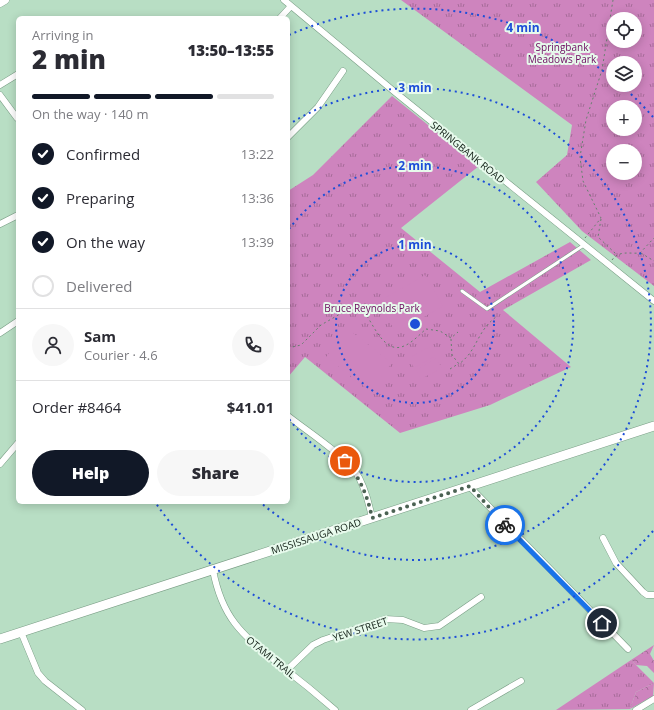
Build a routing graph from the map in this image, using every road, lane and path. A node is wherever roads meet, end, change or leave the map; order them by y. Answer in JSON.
{"nodes":[{"id":1,"x":5,"y":0,"type":"edge"},
{"id":2,"x":284,"y":0,"type":"edge"},
{"id":3,"x":612,"y":0,"type":"edge"},
{"id":4,"x":0,"y":3,"type":"edge"},
{"id":5,"x":292,"y":6,"type":"junction"},
{"id":6,"x":282,"y":16,"type":"edge"},
{"id":7,"x":343,"y":71,"type":"dead end"},
{"id":8,"x":16,"y":75,"type":"edge"},
{"id":9,"x":0,"y":85,"type":"edge"},
{"id":10,"x":0,"y":95,"type":"edge"},
{"id":11,"x":16,"y":118,"type":"dead end"},
{"id":12,"x":290,"y":135,"type":"edge"},
{"id":13,"x":16,"y":216,"type":"edge"},
{"id":14,"x":601,"y":218,"type":"junction"},
{"id":15,"x":0,"y":224,"type":"edge"},
{"id":16,"x":654,"y":238,"type":"edge"},
{"id":17,"x":583,"y":244,"type":"junction"},
{"id":18,"x":640,"y":253,"type":"junction"},
{"id":19,"x":616,"y":254,"type":"junction"},
{"id":20,"x":654,"y":261,"type":"edge"},
{"id":21,"x":609,"y":264,"type":"junction"},
{"id":22,"x":462,"y":292,"type":"dead end"},
{"id":23,"x":654,"y":301,"type":"edge"},
{"id":24,"x":496,"y":317,"type":"dead end"},
{"id":25,"x":16,"y":322,"type":"edge"},
{"id":26,"x":458,"y":332,"type":"dead end"},
{"id":27,"x":0,"y":333,"type":"edge"},
{"id":28,"x":451,"y":338,"type":"junction"},
{"id":29,"x":290,"y":348,"type":"edge"},
{"id":30,"x":459,"y":364,"type":"junction"},
{"id":31,"x":450,"y":369,"type":"dead end"},
{"id":32,"x":290,"y":418,"type":"edge"},
{"id":33,"x":654,"y":426,"type":"edge"},
{"id":34,"x":16,"y":445,"type":"edge"},
{"id":35,"x":0,"y":464,"type":"edge"},
{"id":36,"x":470,"y":486,"type":"junction"},
{"id":37,"x":372,"y":518,"type":"junction"},
{"id":38,"x":603,"y":538,"type":"dead end"},
{"id":39,"x":213,"y":570,"type":"junction"},
{"id":40,"x":654,"y":595,"type":"edge"},
{"id":41,"x":481,"y":597,"type":"dead end"},
{"id":42,"x":22,"y":632,"type":"junction"},
{"id":43,"x":0,"y":639,"type":"edge"},
{"id":44,"x":628,"y":649,"type":"dead end"},
{"id":45,"x":286,"y":670,"type":"junction"},
{"id":46,"x":520,"y":681,"type":"dead end"},
{"id":47,"x":654,"y":700,"type":"edge"},
{"id":48,"x":82,"y":710,"type":"edge"},
{"id":49,"x":336,"y":710,"type":"edge"},
{"id":50,"x":471,"y":710,"type":"edge"},
{"id":51,"x":636,"y":710,"type":"edge"}],
"edges":[{"from":1,"to":4,"type":"street"},
{"from":2,"to":5,"type":"street","name":"SPRINGBANK ROAD"},
{"from":3,"to":14,"type":"path"},
{"from":5,"to":6,"type":"street"},
{"from":5,"to":17,"type":"street","name":"SPRINGBANK ROAD"},
{"from":7,"to":12,"type":"street"},
{"from":8,"to":9,"type":"street"},
{"from":10,"to":11,"type":"street"},
{"from":13,"to":15,"type":"street"},
{"from":14,"to":17,"type":"path"},
{"from":14,"to":19,"type":"path"},
{"from":16,"to":18,"type":"path"},
{"from":17,"to":21,"type":"street","name":"SPRINGBANK ROAD"},
{"from":17,"to":22,"type":"lane"},
{"from":18,"to":19,"type":"path"},
{"from":18,"to":20,"type":"path"},
{"from":19,"to":21,"type":"path"},
{"from":21,"to":23,"type":"street","name":"SPRINGBANK ROAD"},
{"from":24,"to":30,"type":"path"},
{"from":25,"to":27,"type":"street"},
{"from":26,"to":28,"type":"path"},
{"from":28,"to":29,"type":"path"},
{"from":28,"to":30,"type":"path"},
{"from":30,"to":31,"type":"path"},
{"from":32,"to":37,"type":"street"},
{"from":33,"to":36,"type":"main road","name":"MISSISSAUGA ROAD"},
{"from":34,"to":35,"type":"street"},
{"from":36,"to":37,"type":"main road","name":"MISSISSAUGA ROAD"},
{"from":36,"to":44,"type":"street"},
{"from":37,"to":39,"type":"main road","name":"MISSISSAUGA ROAD"},
{"from":38,"to":40,"type":"street"},
{"from":39,"to":42,"type":"main road","name":"MISSISSAUGA ROAD"},
{"from":39,"to":45,"type":"street","name":"OTAMI TRAIL"},
{"from":41,"to":45,"type":"street","name":"YEW STREET"},
{"from":42,"to":43,"type":"main road","name":"MISSISSAUGA ROAD"},
{"from":42,"to":48,"type":"street"},
{"from":45,"to":49,"type":"street","name":"OTAMI TRAIL"},
{"from":46,"to":50,"type":"street"},
{"from":47,"to":51,"type":"street"}]}
